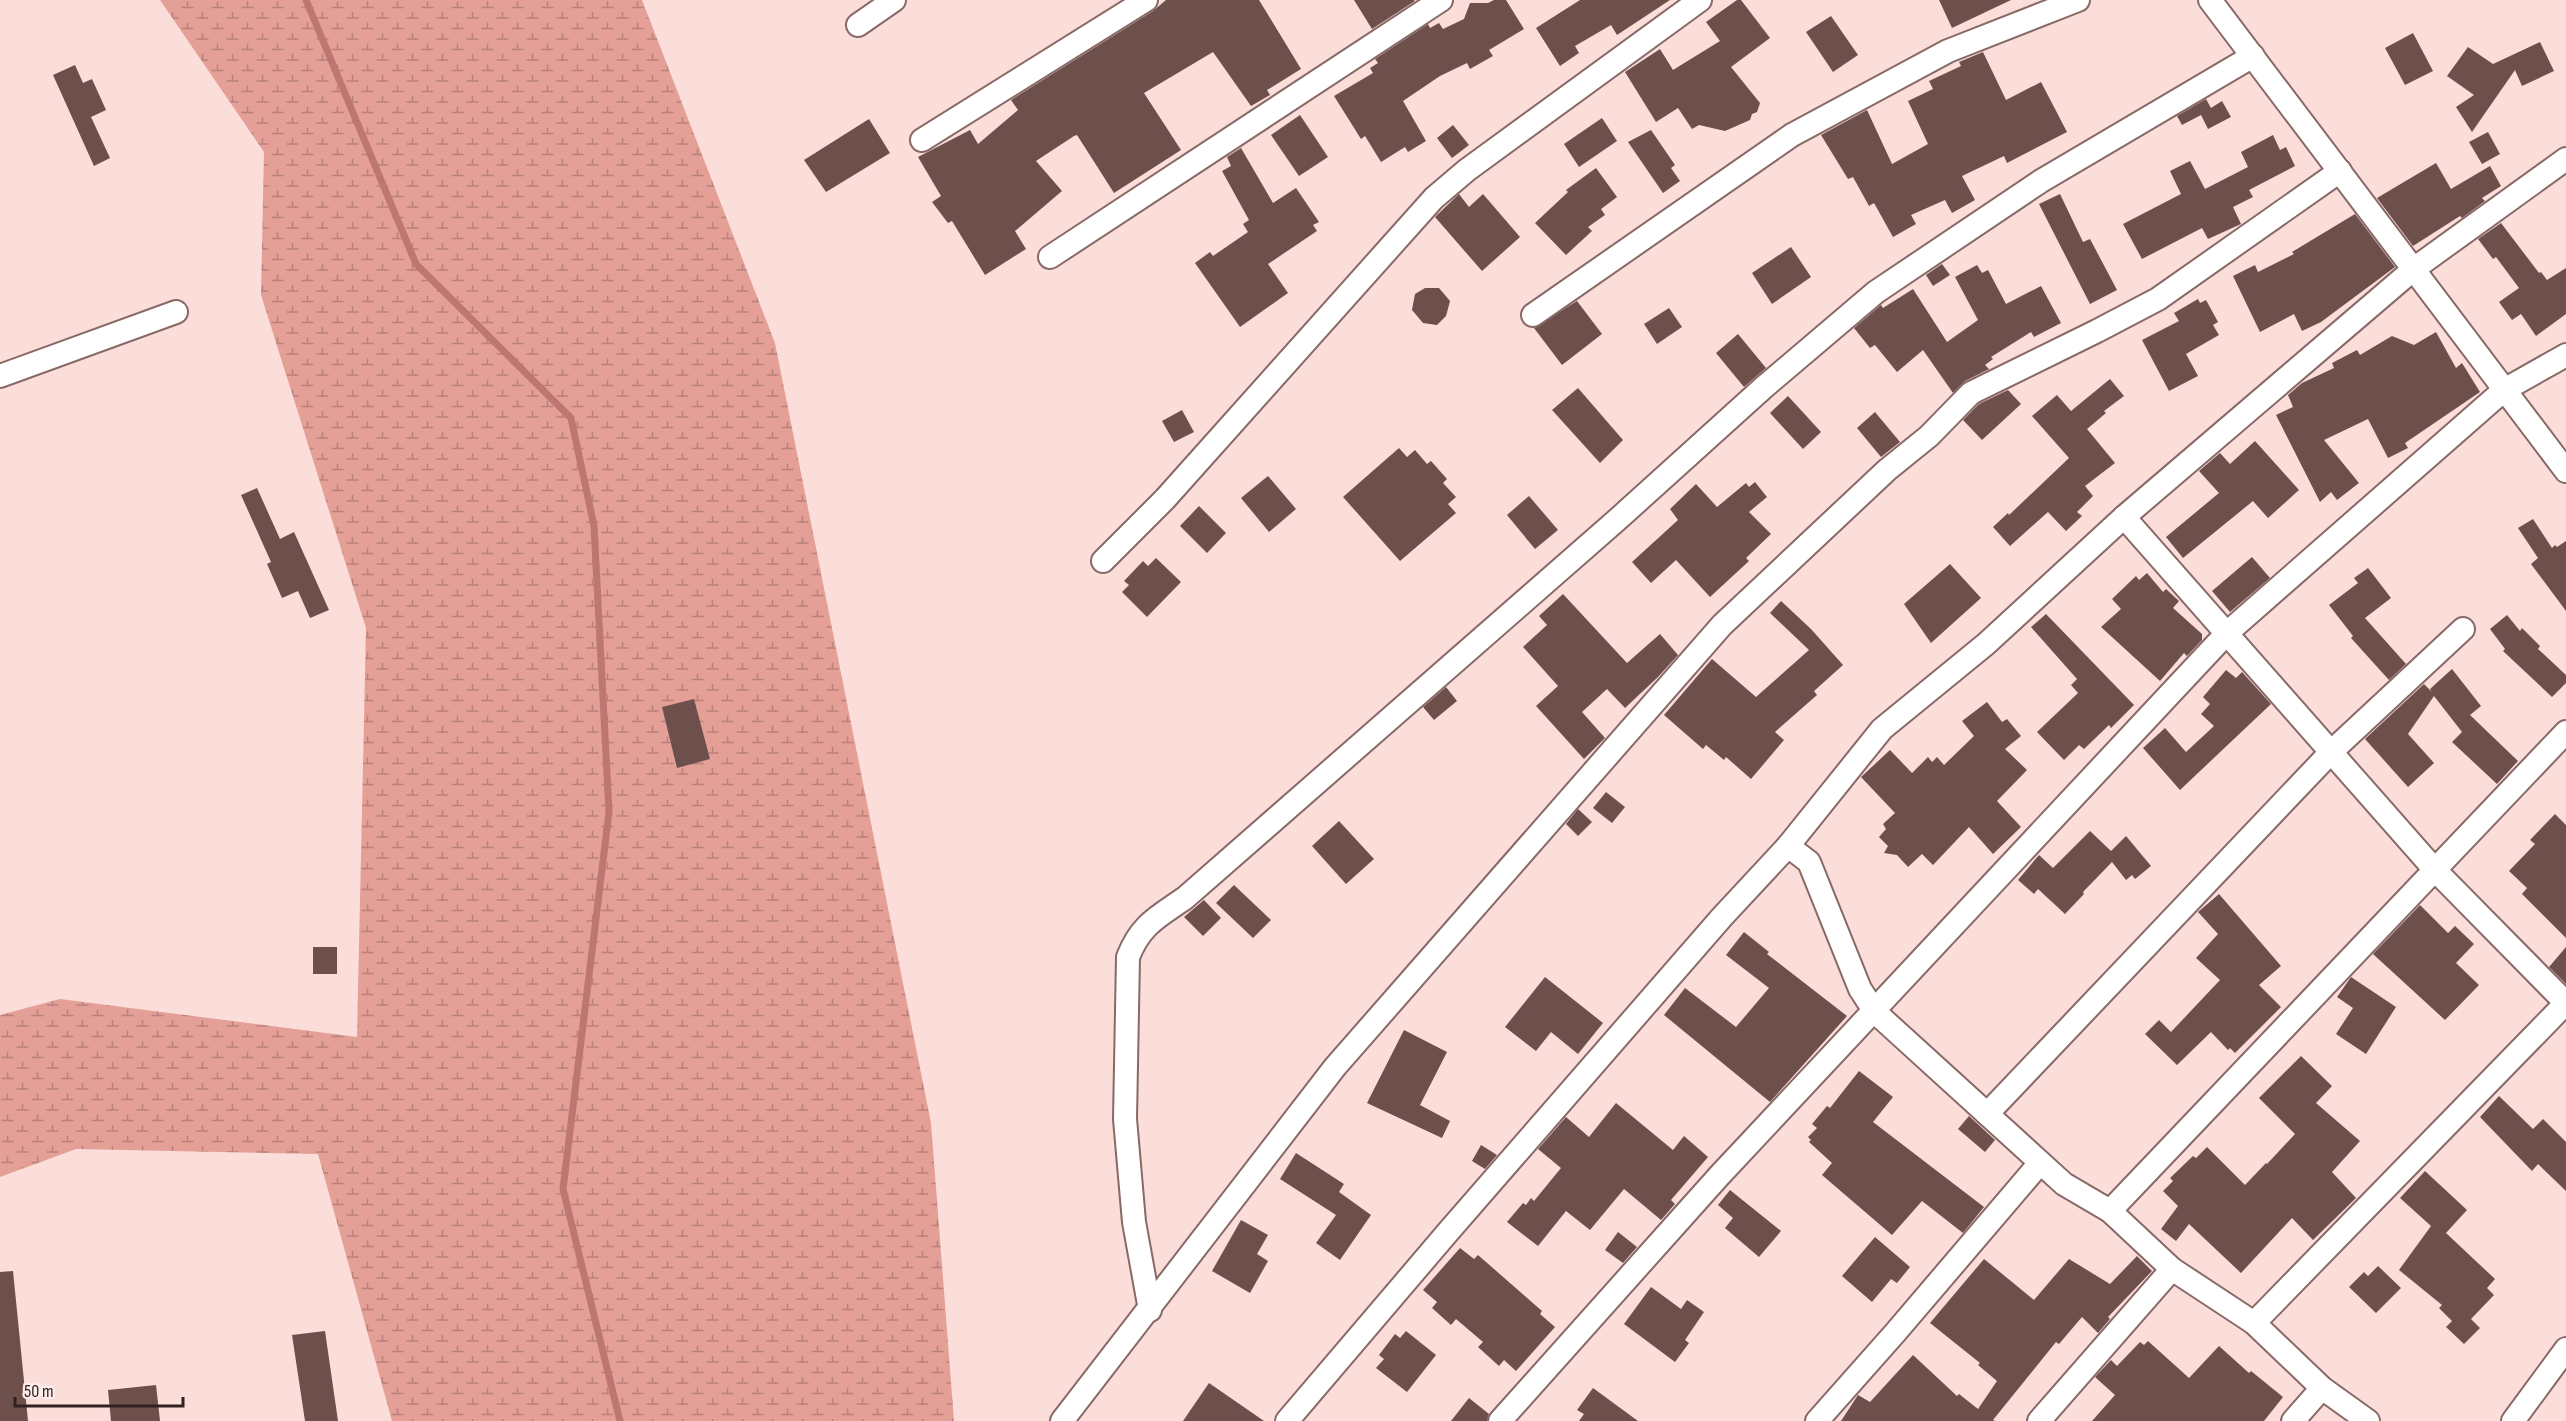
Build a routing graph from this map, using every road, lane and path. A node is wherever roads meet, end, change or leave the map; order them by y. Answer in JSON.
{"nodes":[{"id":1,"x":894,"y":0,"type":"edge"},
{"id":2,"x":1146,"y":0,"type":"edge"},
{"id":3,"x":1441,"y":0,"type":"edge"},
{"id":4,"x":1700,"y":0,"type":"edge"},
{"id":5,"x":2078,"y":0,"type":"edge"},
{"id":6,"x":2210,"y":0,"type":"edge"},
{"id":7,"x":858,"y":25,"type":"dead end"},
{"id":8,"x":2253,"y":56,"type":"junction"},
{"id":9,"x":922,"y":140,"type":"dead end"},
{"id":10,"x":2566,"y":159,"type":"edge"},
{"id":11,"x":2340,"y":171,"type":"junction"},
{"id":12,"x":1050,"y":257,"type":"dead end"},
{"id":13,"x":2415,"y":268,"type":"junction"},
{"id":14,"x":176,"y":312,"type":"dead end"},
{"id":15,"x":1533,"y":315,"type":"dead end"},
{"id":16,"x":2566,"y":355,"type":"edge"},
{"id":17,"x":0,"y":376,"type":"edge"},
{"id":18,"x":2504,"y":390,"type":"junction"},
{"id":19,"x":2566,"y":471,"type":"edge"},
{"id":20,"x":2124,"y":517,"type":"junction"},
{"id":21,"x":1103,"y":561,"type":"dead end"},
{"id":22,"x":2463,"y":629,"type":"dead end"},
{"id":23,"x":2227,"y":633,"type":"junction"},
{"id":24,"x":2566,"y":732,"type":"edge"},
{"id":25,"x":2332,"y":751,"type":"junction"},
{"id":26,"x":1788,"y":846,"type":"junction"},
{"id":27,"x":2435,"y":870,"type":"junction"},
{"id":28,"x":2566,"y":1003,"type":"edge"},
{"id":29,"x":1875,"y":1012,"type":"junction"},
{"id":30,"x":1987,"y":1114,"type":"junction"},
{"id":31,"x":2040,"y":1162,"type":"junction"},
{"id":32,"x":2110,"y":1211,"type":"junction"},
{"id":33,"x":2172,"y":1269,"type":"junction"},
{"id":34,"x":1149,"y":1310,"type":"junction"},
{"id":35,"x":2254,"y":1323,"type":"junction"},
{"id":36,"x":2566,"y":1349,"type":"edge"},
{"id":37,"x":2322,"y":1388,"type":"junction"},
{"id":38,"x":1062,"y":1421,"type":"edge"},
{"id":39,"x":1287,"y":1421,"type":"edge"},
{"id":40,"x":1500,"y":1421,"type":"edge"},
{"id":41,"x":1817,"y":1421,"type":"edge"},
{"id":42,"x":2039,"y":1421,"type":"edge"},
{"id":43,"x":2293,"y":1421,"type":"edge"},
{"id":44,"x":2368,"y":1421,"type":"edge"},
{"id":45,"x":2513,"y":1421,"type":"edge"}],
"edges":[{"from":1,"to":7,"type":"street"},
{"from":2,"to":9,"type":"street"},
{"from":3,"to":12,"type":"street"},
{"from":4,"to":21,"type":"street"},
{"from":5,"to":15,"type":"street"},
{"from":6,"to":8,"type":"street"},
{"from":8,"to":11,"type":"street"},
{"from":8,"to":34,"type":"street"},
{"from":10,"to":13,"type":"street"},
{"from":11,"to":13,"type":"street"},
{"from":11,"to":34,"type":"street"},
{"from":13,"to":18,"type":"street"},
{"from":13,"to":20,"type":"street"},
{"from":14,"to":17,"type":"street"},
{"from":16,"to":18,"type":"street"},
{"from":18,"to":19,"type":"street"},
{"from":18,"to":23,"type":"street"},
{"from":20,"to":23,"type":"street"},
{"from":20,"to":26,"type":"street"},
{"from":22,"to":25,"type":"street"},
{"from":23,"to":25,"type":"street"},
{"from":23,"to":29,"type":"street"},
{"from":24,"to":27,"type":"street"},
{"from":25,"to":27,"type":"street"},
{"from":25,"to":30,"type":"street"},
{"from":26,"to":29,"type":"street"},
{"from":26,"to":39,"type":"street"},
{"from":27,"to":28,"type":"street"},
{"from":27,"to":32,"type":"street"},
{"from":28,"to":35,"type":"street"},
{"from":29,"to":30,"type":"street"},
{"from":29,"to":40,"type":"street"},
{"from":30,"to":31,"type":"street"},
{"from":31,"to":32,"type":"street"},
{"from":31,"to":41,"type":"street"},
{"from":32,"to":33,"type":"street"},
{"from":33,"to":35,"type":"street"},
{"from":33,"to":42,"type":"street"},
{"from":34,"to":38,"type":"street"},
{"from":35,"to":37,"type":"street"},
{"from":36,"to":45,"type":"street"},
{"from":37,"to":43,"type":"street"},
{"from":37,"to":44,"type":"street"}]}
